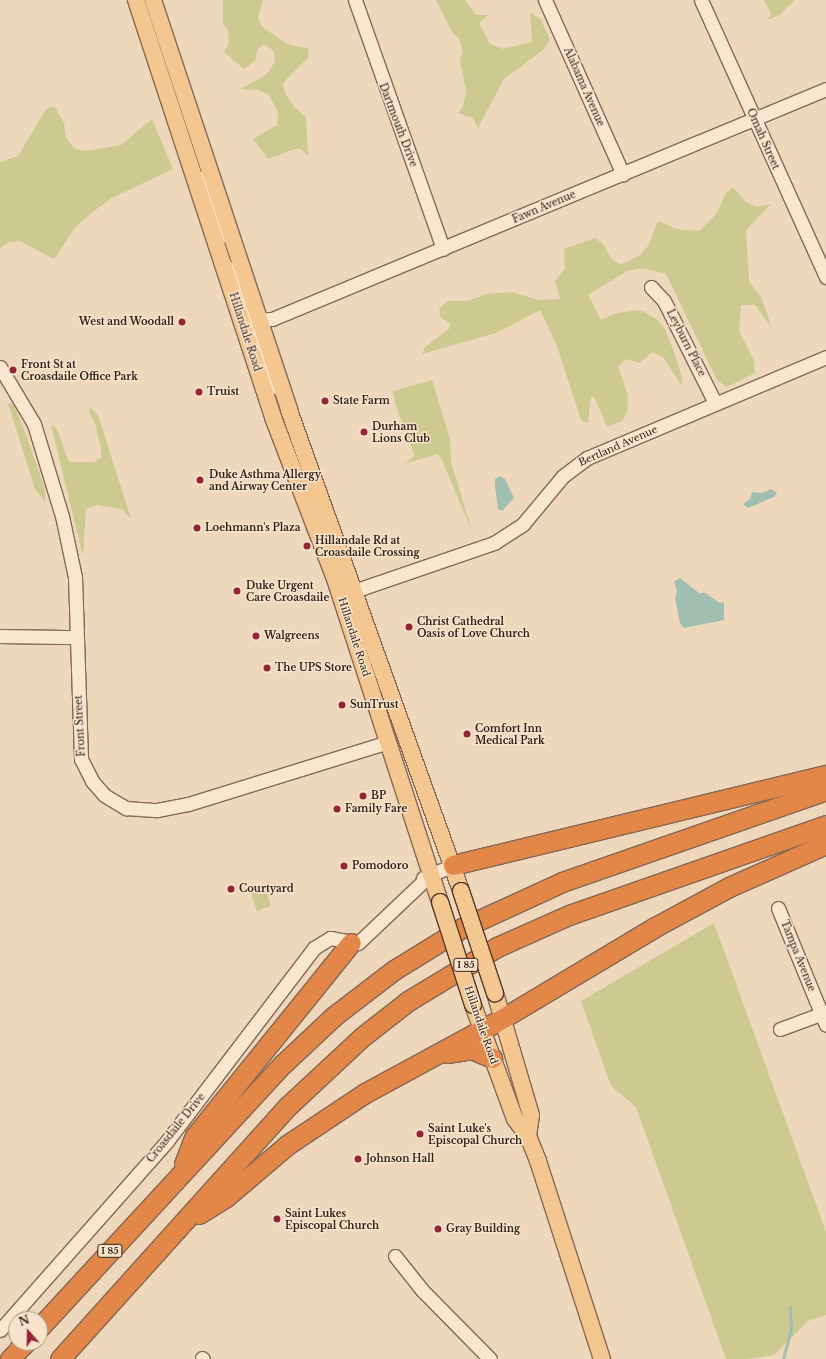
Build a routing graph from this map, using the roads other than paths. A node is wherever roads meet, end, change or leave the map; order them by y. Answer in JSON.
{"nodes":[{"id":1,"x":136,"y":0,"type":"edge"},
{"id":2,"x":153,"y":0,"type":"edge"},
{"id":3,"x":354,"y":0,"type":"edge"},
{"id":4,"x":545,"y":0,"type":"edge"},
{"id":5,"x":701,"y":0,"type":"edge"},
{"id":6,"x":826,"y":89,"type":"edge"},
{"id":7,"x":754,"y":119,"type":"junction"},
{"id":8,"x":623,"y":174,"type":"junction"},
{"id":9,"x":194,"y":179,"type":"junction"},
{"id":10,"x":443,"y":249,"type":"junction"},
{"id":11,"x":238,"y":255,"type":"junction"},
{"id":12,"x":222,"y":263,"type":"junction"},
{"id":13,"x":826,"y":277,"type":"edge"},
{"id":14,"x":651,"y":287,"type":"dead end"},
{"id":15,"x":260,"y":322,"type":"junction"},
{"id":16,"x":244,"y":328,"type":"junction"},
{"id":17,"x":826,"y":357,"type":"edge"},
{"id":18,"x":0,"y":367,"type":"edge"},
{"id":19,"x":715,"y":403,"type":"junction"},
{"id":20,"x":289,"y":410,"type":"junction"},
{"id":21,"x":356,"y":590,"type":"junction"},
{"id":22,"x":340,"y":596,"type":"junction"},
{"id":23,"x":0,"y":636,"type":"edge"},
{"id":24,"x":76,"y":637,"type":"junction"},
{"id":25,"x":388,"y":742,"type":"junction"},
{"id":26,"x":826,"y":775,"type":"edge"},
{"id":27,"x":826,"y":790,"type":"edge"},
{"id":28,"x":826,"y":825,"type":"edge"},
{"id":29,"x":826,"y":844,"type":"edge"},
{"id":30,"x":453,"y":866,"type":"junction"},
{"id":31,"x":431,"y":874,"type":"junction"},
{"id":32,"x":778,"y":908,"type":"dead end"},
{"id":33,"x":351,"y":943,"type":"junction"},
{"id":34,"x":824,"y":1017,"type":"edge"},
{"id":35,"x":503,"y":1018,"type":"junction"},
{"id":36,"x":482,"y":1029,"type":"junction"},
{"id":37,"x":780,"y":1029,"type":"dead end"},
{"id":38,"x":436,"y":1056,"type":"junction"},
{"id":39,"x":492,"y":1058,"type":"junction"},
{"id":40,"x":528,"y":1136,"type":"junction"},
{"id":41,"x":180,"y":1175,"type":"junction"},
{"id":42,"x":182,"y":1224,"type":"junction"},
{"id":43,"x":395,"y":1256,"type":"dead end"},
{"id":44,"x":48,"y":1318,"type":"edge"},
{"id":45,"x":0,"y":1330,"type":"edge"},
{"id":46,"x":18,"y":1351,"type":"edge"},
{"id":47,"x":10,"y":1359,"type":"edge"},
{"id":48,"x":60,"y":1359,"type":"edge"},
{"id":49,"x":490,"y":1359,"type":"edge"},
{"id":50,"x":602,"y":1359,"type":"edge"}],
"edges":[{"from":1,"to":9,"type":"main road","name":"Hillandale Road"},
{"from":2,"to":11,"type":"main road","name":"Hillandale Road"},
{"from":3,"to":10,"type":"street","name":"Dartmouth Drive"},
{"from":4,"to":8,"type":"street","name":"Alabama Avenue"},
{"from":5,"to":7,"type":"street","name":"Omah Street"},
{"from":6,"to":7,"type":"street","name":"Fawn Avenue"},
{"from":7,"to":8,"type":"street","name":"Fawn Avenue"},
{"from":7,"to":13,"type":"street","name":"Omah Street"},
{"from":8,"to":10,"type":"street","name":"Fawn Avenue"},
{"from":9,"to":11,"type":"street"},
{"from":9,"to":12,"type":"main road","name":"Hillandale Road"},
{"from":10,"to":15,"type":"street","name":"Fawn Avenue"},
{"from":11,"to":15,"type":"main road","name":"Hillandale Road"},
{"from":12,"to":15,"type":"street"},
{"from":12,"to":16,"type":"main road","name":"Hillandale Road"},
{"from":14,"to":19,"type":"street","name":"Leyburn Place"},
{"from":15,"to":20,"type":"main road","name":"Hillandale Road"},
{"from":16,"to":20,"type":"street"},
{"from":16,"to":22,"type":"main road","name":"Hillandale Road"},
{"from":17,"to":19,"type":"street","name":"Bertland Avenue"},
{"from":18,"to":24,"type":"street","name":"Front Street"},
{"from":19,"to":21,"type":"street","name":"Bertland Avenue"},
{"from":20,"to":21,"type":"main road","name":"Hillandale Road"},
{"from":21,"to":22,"type":"street","name":"Bertland Avenue"},
{"from":21,"to":30,"type":"main road","name":"Hillandale Road"},
{"from":22,"to":25,"type":"main road","name":"Hillandale Road"},
{"from":23,"to":24,"type":"street"},
{"from":24,"to":25,"type":"street","name":"Front Street"},
{"from":25,"to":31,"type":"main road","name":"Hillandale Road"},
{"from":26,"to":30,"type":"highway"},
{"from":27,"to":41,"type":"highway","number":"I 85"},
{"from":28,"to":42,"type":"highway","number":"I 85"},
{"from":29,"to":35,"type":"highway"},
{"from":30,"to":31,"type":"street"},
{"from":30,"to":35,"type":"main road","name":"Hillandale Road","bridge":true},
{"from":31,"to":33,"type":"street"},
{"from":31,"to":36,"type":"main road","name":"Hillandale Road","bridge":true},
{"from":32,"to":34,"type":"street","name":"Tampa Avenue"},
{"from":33,"to":41,"type":"highway"},
{"from":33,"to":45,"type":"street","name":"Croasdaile Drive"},
{"from":34,"to":37,"type":"street"},
{"from":35,"to":36,"type":"highway"},
{"from":35,"to":40,"type":"main road","name":"Hillandale Road"},
{"from":36,"to":38,"type":"highway"},
{"from":36,"to":39,"type":"main road","name":"Hillandale Road"},
{"from":38,"to":39,"type":"highway"},
{"from":38,"to":42,"type":"highway"},
{"from":39,"to":40,"type":"main road","name":"Hillandale Road"},
{"from":40,"to":50,"type":"main road","name":"Hillandale Road"},
{"from":41,"to":44,"type":"highway","number":"I 85"},
{"from":42,"to":48,"type":"highway","number":"I 85"},
{"from":43,"to":49,"type":"street"},
{"from":46,"to":47,"type":"highway"}]}
